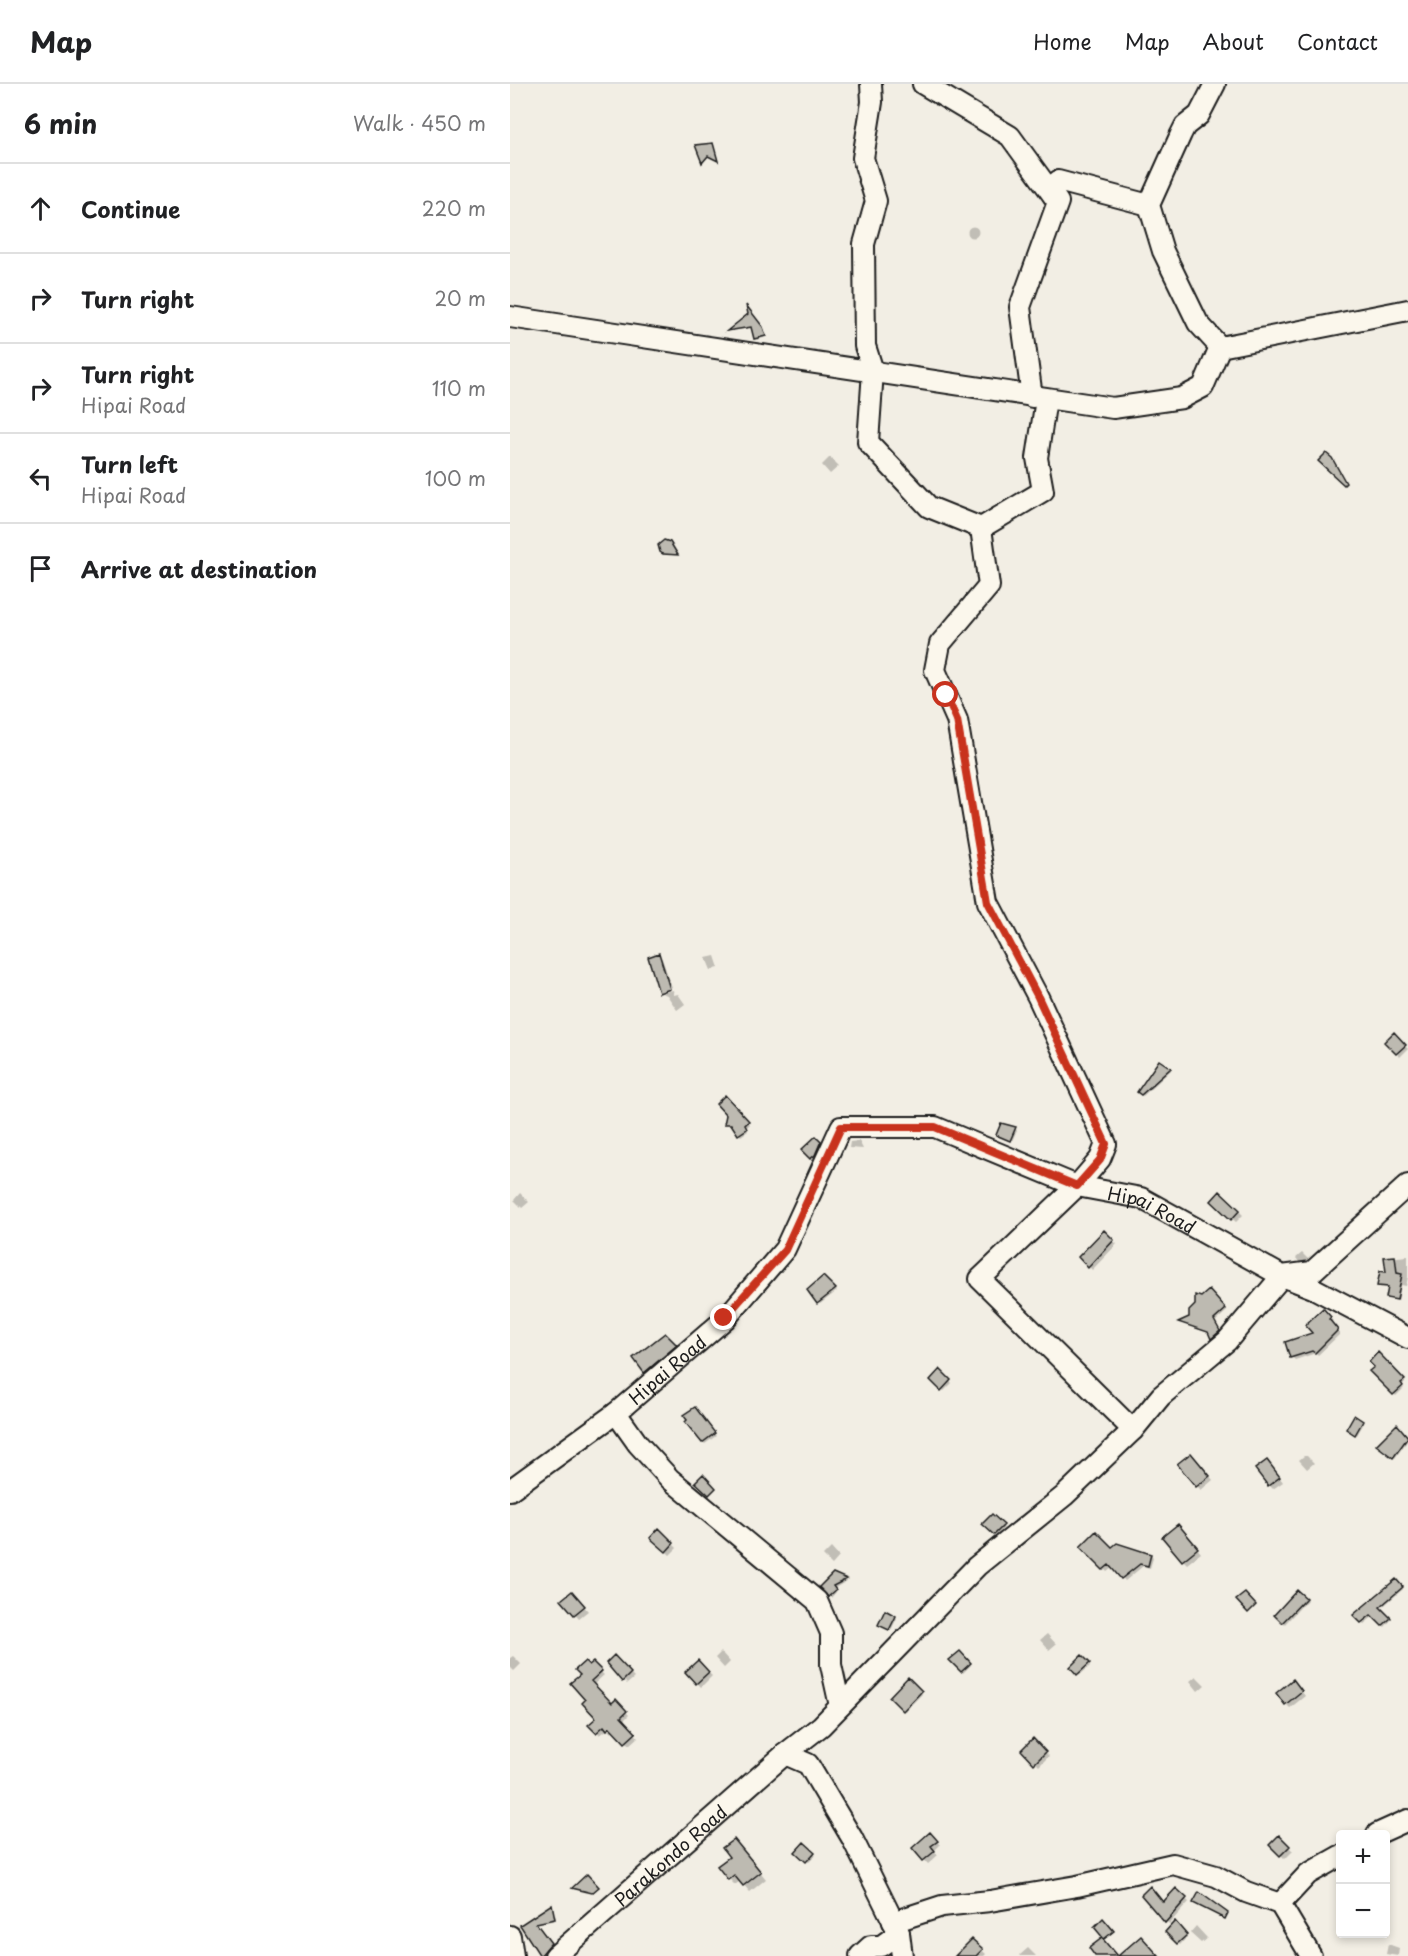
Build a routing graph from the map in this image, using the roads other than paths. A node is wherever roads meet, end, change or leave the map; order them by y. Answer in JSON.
{"nodes":[{"id":1,"x":871,"y":84,"type":"edge"},
{"id":2,"x":922,"y":84,"type":"edge"},
{"id":3,"x":1215,"y":84,"type":"edge"},
{"id":4,"x":1053,"y":195,"type":"junction"},
{"id":5,"x":1149,"y":205,"type":"junction"},
{"id":6,"x":1408,"y":310,"type":"edge"},
{"id":7,"x":510,"y":317,"type":"edge"},
{"id":8,"x":1220,"y":347,"type":"junction"},
{"id":9,"x":873,"y":371,"type":"junction"},
{"id":10,"x":1039,"y":398,"type":"junction"},
{"id":11,"x":981,"y":528,"type":"junction"},
{"id":12,"x":1408,"y":1185,"type":"edge"},
{"id":13,"x":1077,"y":1186,"type":"junction"},
{"id":14,"x":1282,"y":1276,"type":"junction"},
{"id":15,"x":1408,"y":1338,"type":"edge"},
{"id":16,"x":616,"y":1413,"type":"junction"},
{"id":17,"x":1133,"y":1430,"type":"junction"},
{"id":18,"x":510,"y":1490,"type":"edge"},
{"id":19,"x":840,"y":1707,"type":"junction"},
{"id":20,"x":785,"y":1754,"type":"junction"},
{"id":21,"x":1408,"y":1820,"type":"edge"},
{"id":22,"x":1386,"y":1830,"type":"edge"},
{"id":23,"x":1336,"y":1859,"type":"edge"},
{"id":24,"x":1280,"y":1904,"type":"junction"},
{"id":25,"x":896,"y":1927,"type":"junction"},
{"id":26,"x":510,"y":1936,"type":"edge"},
{"id":27,"x":513,"y":1956,"type":"edge"},
{"id":28,"x":555,"y":1956,"type":"edge"},
{"id":29,"x":860,"y":1956,"type":"edge"},
{"id":30,"x":902,"y":1956,"type":"edge"},
{"id":31,"x":1311,"y":1956,"type":"edge"}],
"edges":[{"from":1,"to":9,"type":"street"},
{"from":2,"to":4,"type":"street"},
{"from":3,"to":5,"type":"street"},
{"from":4,"to":5,"type":"street"},
{"from":4,"to":10,"type":"street"},
{"from":5,"to":8,"type":"street"},
{"from":6,"to":8,"type":"street"},
{"from":7,"to":9,"type":"street"},
{"from":8,"to":10,"type":"street"},
{"from":9,"to":10,"type":"street"},
{"from":9,"to":11,"type":"street"},
{"from":10,"to":11,"type":"street"},
{"from":11,"to":13,"type":"street"},
{"from":12,"to":14,"type":"street"},
{"from":13,"to":14,"type":"street","name":"Hipai Road"},
{"from":13,"to":16,"type":"street","name":"Hipai Road"},
{"from":13,"to":17,"type":"street"},
{"from":14,"to":15,"type":"street","name":"Hipai Road"},
{"from":14,"to":17,"type":"street","name":"Parakondo Road"},
{"from":16,"to":18,"type":"street","name":"Hipai Road"},
{"from":16,"to":19,"type":"street"},
{"from":17,"to":19,"type":"street","name":"Parakondo Road"},
{"from":19,"to":20,"type":"street","name":"Parakondo Road"},
{"from":20,"to":25,"type":"street"},
{"from":20,"to":28,"type":"street","name":"Parakondo Road"},
{"from":21,"to":22,"type":"street"},
{"from":23,"to":24,"type":"street"},
{"from":24,"to":25,"type":"street"},
{"from":24,"to":31,"type":"street"},
{"from":25,"to":29,"type":"street"},
{"from":25,"to":30,"type":"street"},
{"from":26,"to":27,"type":"street"}]}
